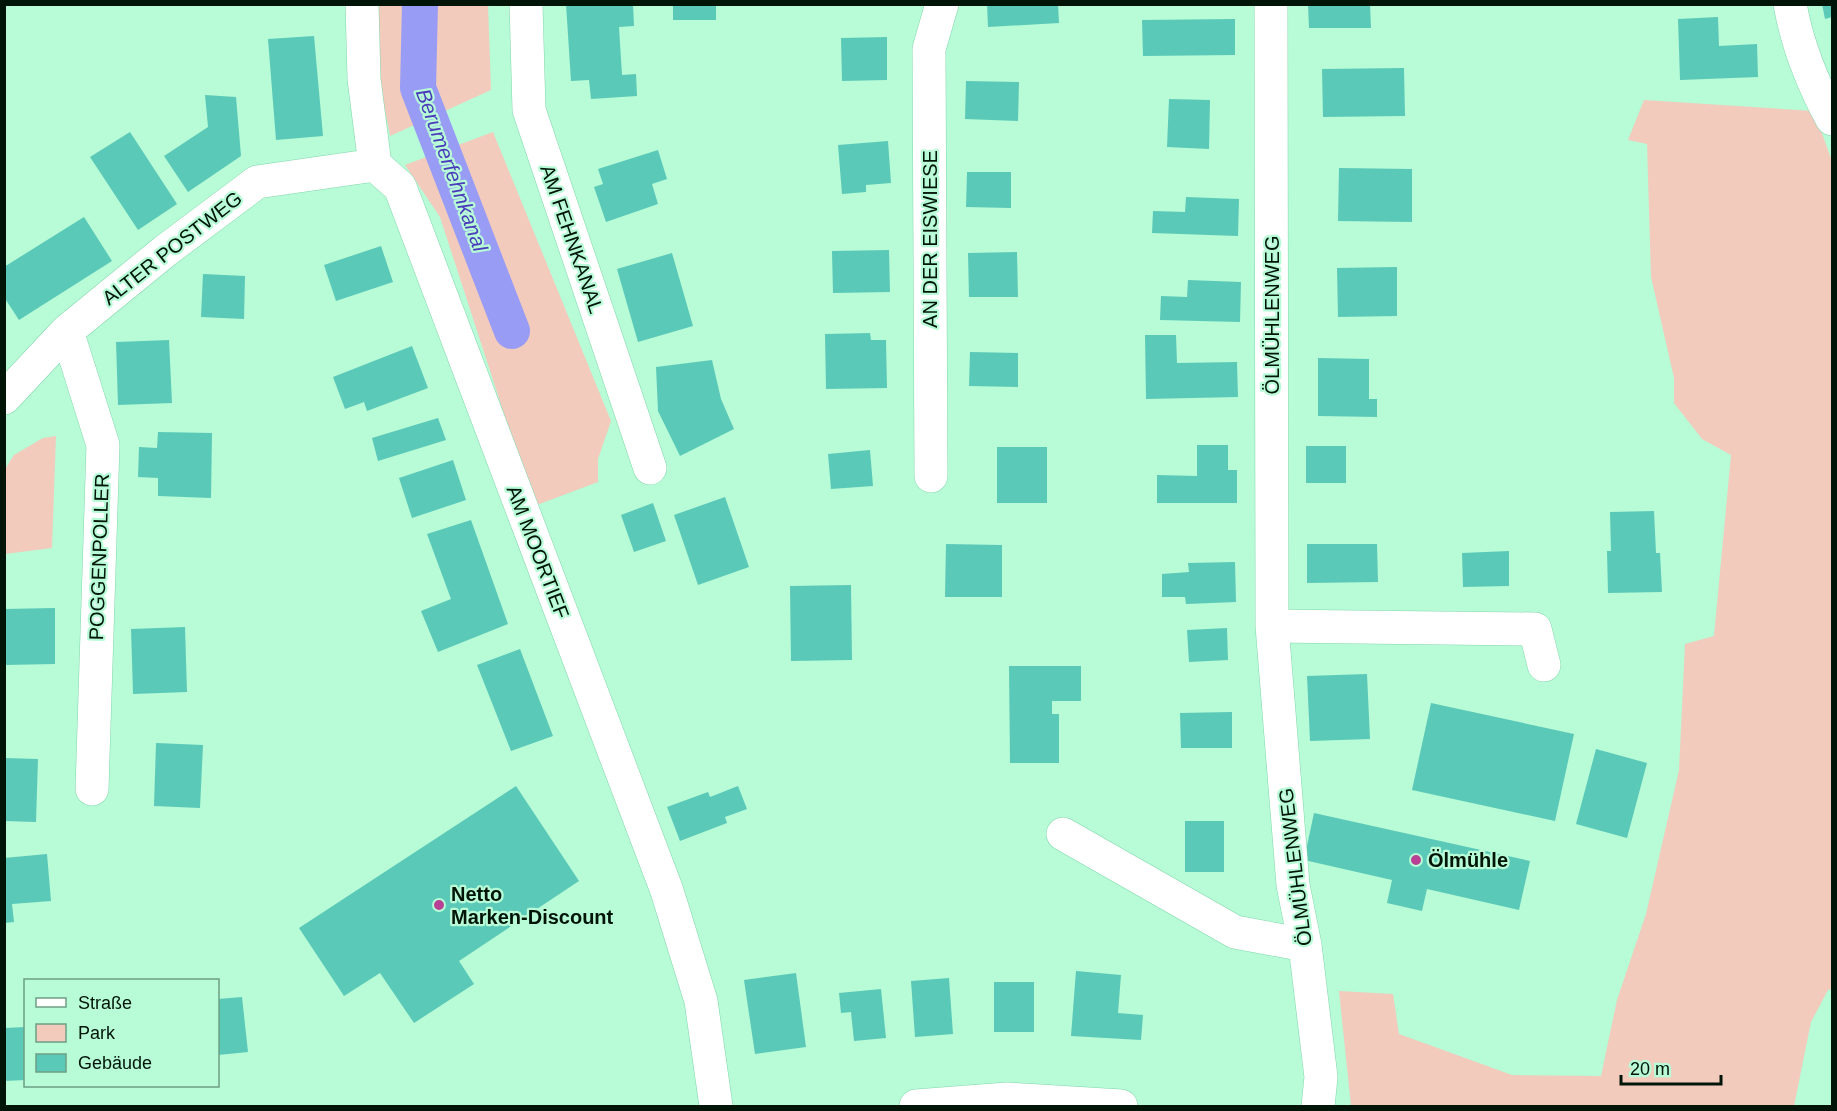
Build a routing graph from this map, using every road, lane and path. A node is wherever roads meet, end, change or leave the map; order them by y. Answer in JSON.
{"nodes":[{"id":1,"x":362,"y":4,"type":"edge"},
{"id":2,"x":526,"y":4,"type":"edge"},
{"id":3,"x":942,"y":4,"type":"edge"},
{"id":4,"x":1271,"y":4,"type":"edge"},
{"id":5,"x":1790,"y":4,"type":"edge"},
{"id":6,"x":1833,"y":119,"type":"edge"},
{"id":7,"x":375,"y":165,"type":"junction"},
{"id":8,"x":67,"y":331,"type":"junction"},
{"id":9,"x":4,"y":398,"type":"edge"},
{"id":10,"x":650,"y":468,"type":"dead end"},
{"id":11,"x":931,"y":476,"type":"dead end"},
{"id":12,"x":1272,"y":626,"type":"junction"},
{"id":13,"x":1544,"y":665,"type":"dead end"},
{"id":14,"x":92,"y":789,"type":"dead end"},
{"id":15,"x":1063,"y":834,"type":"dead end"},
{"id":16,"x":1305,"y":945,"type":"junction"},
{"id":17,"x":716,"y":1107,"type":"edge"},
{"id":18,"x":916,"y":1107,"type":"edge"},
{"id":19,"x":1120,"y":1107,"type":"edge"},
{"id":20,"x":1318,"y":1107,"type":"edge"}],
"edges":[{"from":1,"to":7,"type":"street"},
{"from":2,"to":10,"type":"street","name":"AM FEHNKANAL"},
{"from":3,"to":11,"type":"street","name":"AN DER EISWIESE"},
{"from":4,"to":12,"type":"street","name":"ÖLMÜHLENWEG"},
{"from":5,"to":6,"type":"street"},
{"from":7,"to":8,"type":"street","name":"ALTER POSTWEG"},
{"from":7,"to":17,"type":"street","name":"AM MOORTIEF"},
{"from":8,"to":9,"type":"street","name":"ALTER POSTWEG"},
{"from":8,"to":14,"type":"street","name":"POGGENPOLLER"},
{"from":12,"to":13,"type":"street"},
{"from":12,"to":16,"type":"street","name":"ÖLMÜHLENWEG"},
{"from":15,"to":16,"type":"street"},
{"from":16,"to":20,"type":"street","name":"ÖLMÜHLENWEG"},
{"from":18,"to":19,"type":"street"}]}
